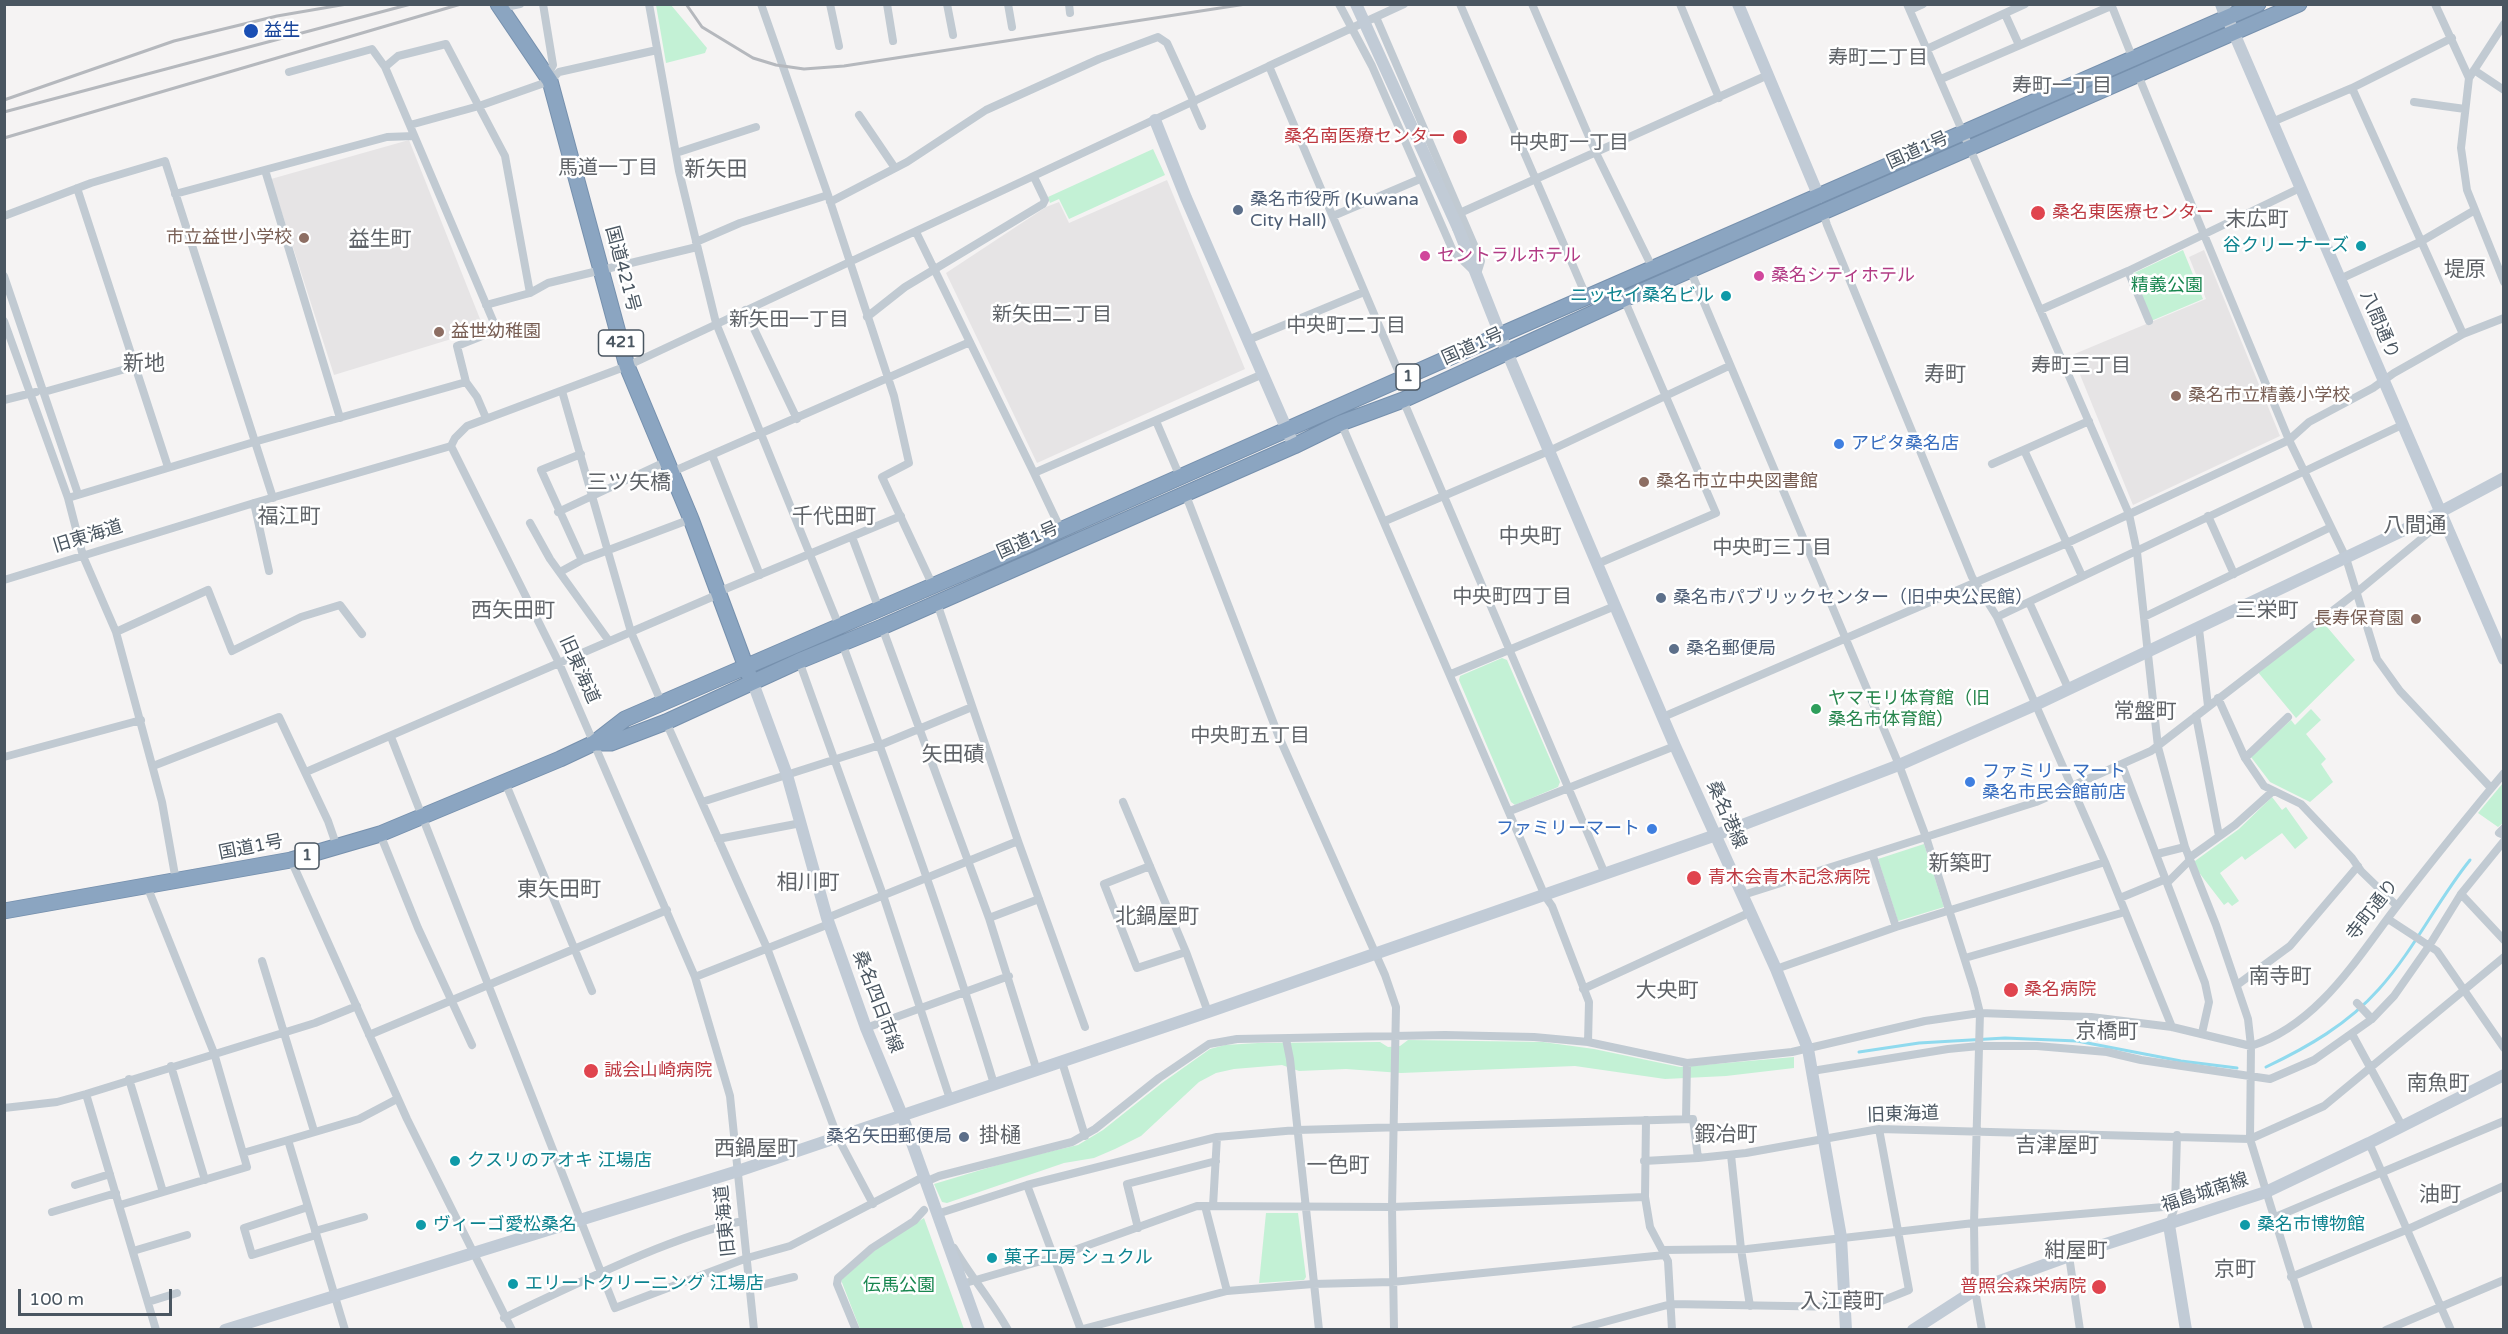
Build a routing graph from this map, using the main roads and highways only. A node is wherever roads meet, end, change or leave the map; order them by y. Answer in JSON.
{"nodes":[{"id":1,"x":2258,"y":4,"type":"edge"},
{"id":2,"x":2299,"y":4,"type":"edge"},
{"id":3,"x":499,"y":6,"type":"edge"},
{"id":4,"x":2224,"y":11,"type":"edge"},
{"id":5,"x":746,"y":667,"type":"junction"},
{"id":6,"x":753,"y":683,"type":"junction"},
{"id":7,"x":594,"y":743,"type":"junction"},
{"id":8,"x":4,"y":911,"type":"edge"}],
"edges":[{"from":1,"to":4,"type":"highway","name":"国道1号","number":"1"},
{"from":2,"to":6,"type":"highway","name":"国道1号","number":"1"},
{"from":3,"to":5,"type":"highway","name":"国道421号","number":"421"},
{"from":4,"to":5,"type":"highway","name":"国道1号","number":"1"},
{"from":5,"to":6,"type":"highway","name":"国道421号","number":"421"},
{"from":5,"to":7,"type":"highway","name":"国道1号","number":"1"},
{"from":6,"to":7,"type":"highway","name":"国道1号","number":"1"},
{"from":7,"to":8,"type":"highway","name":"国道1号","number":"1"}]}
